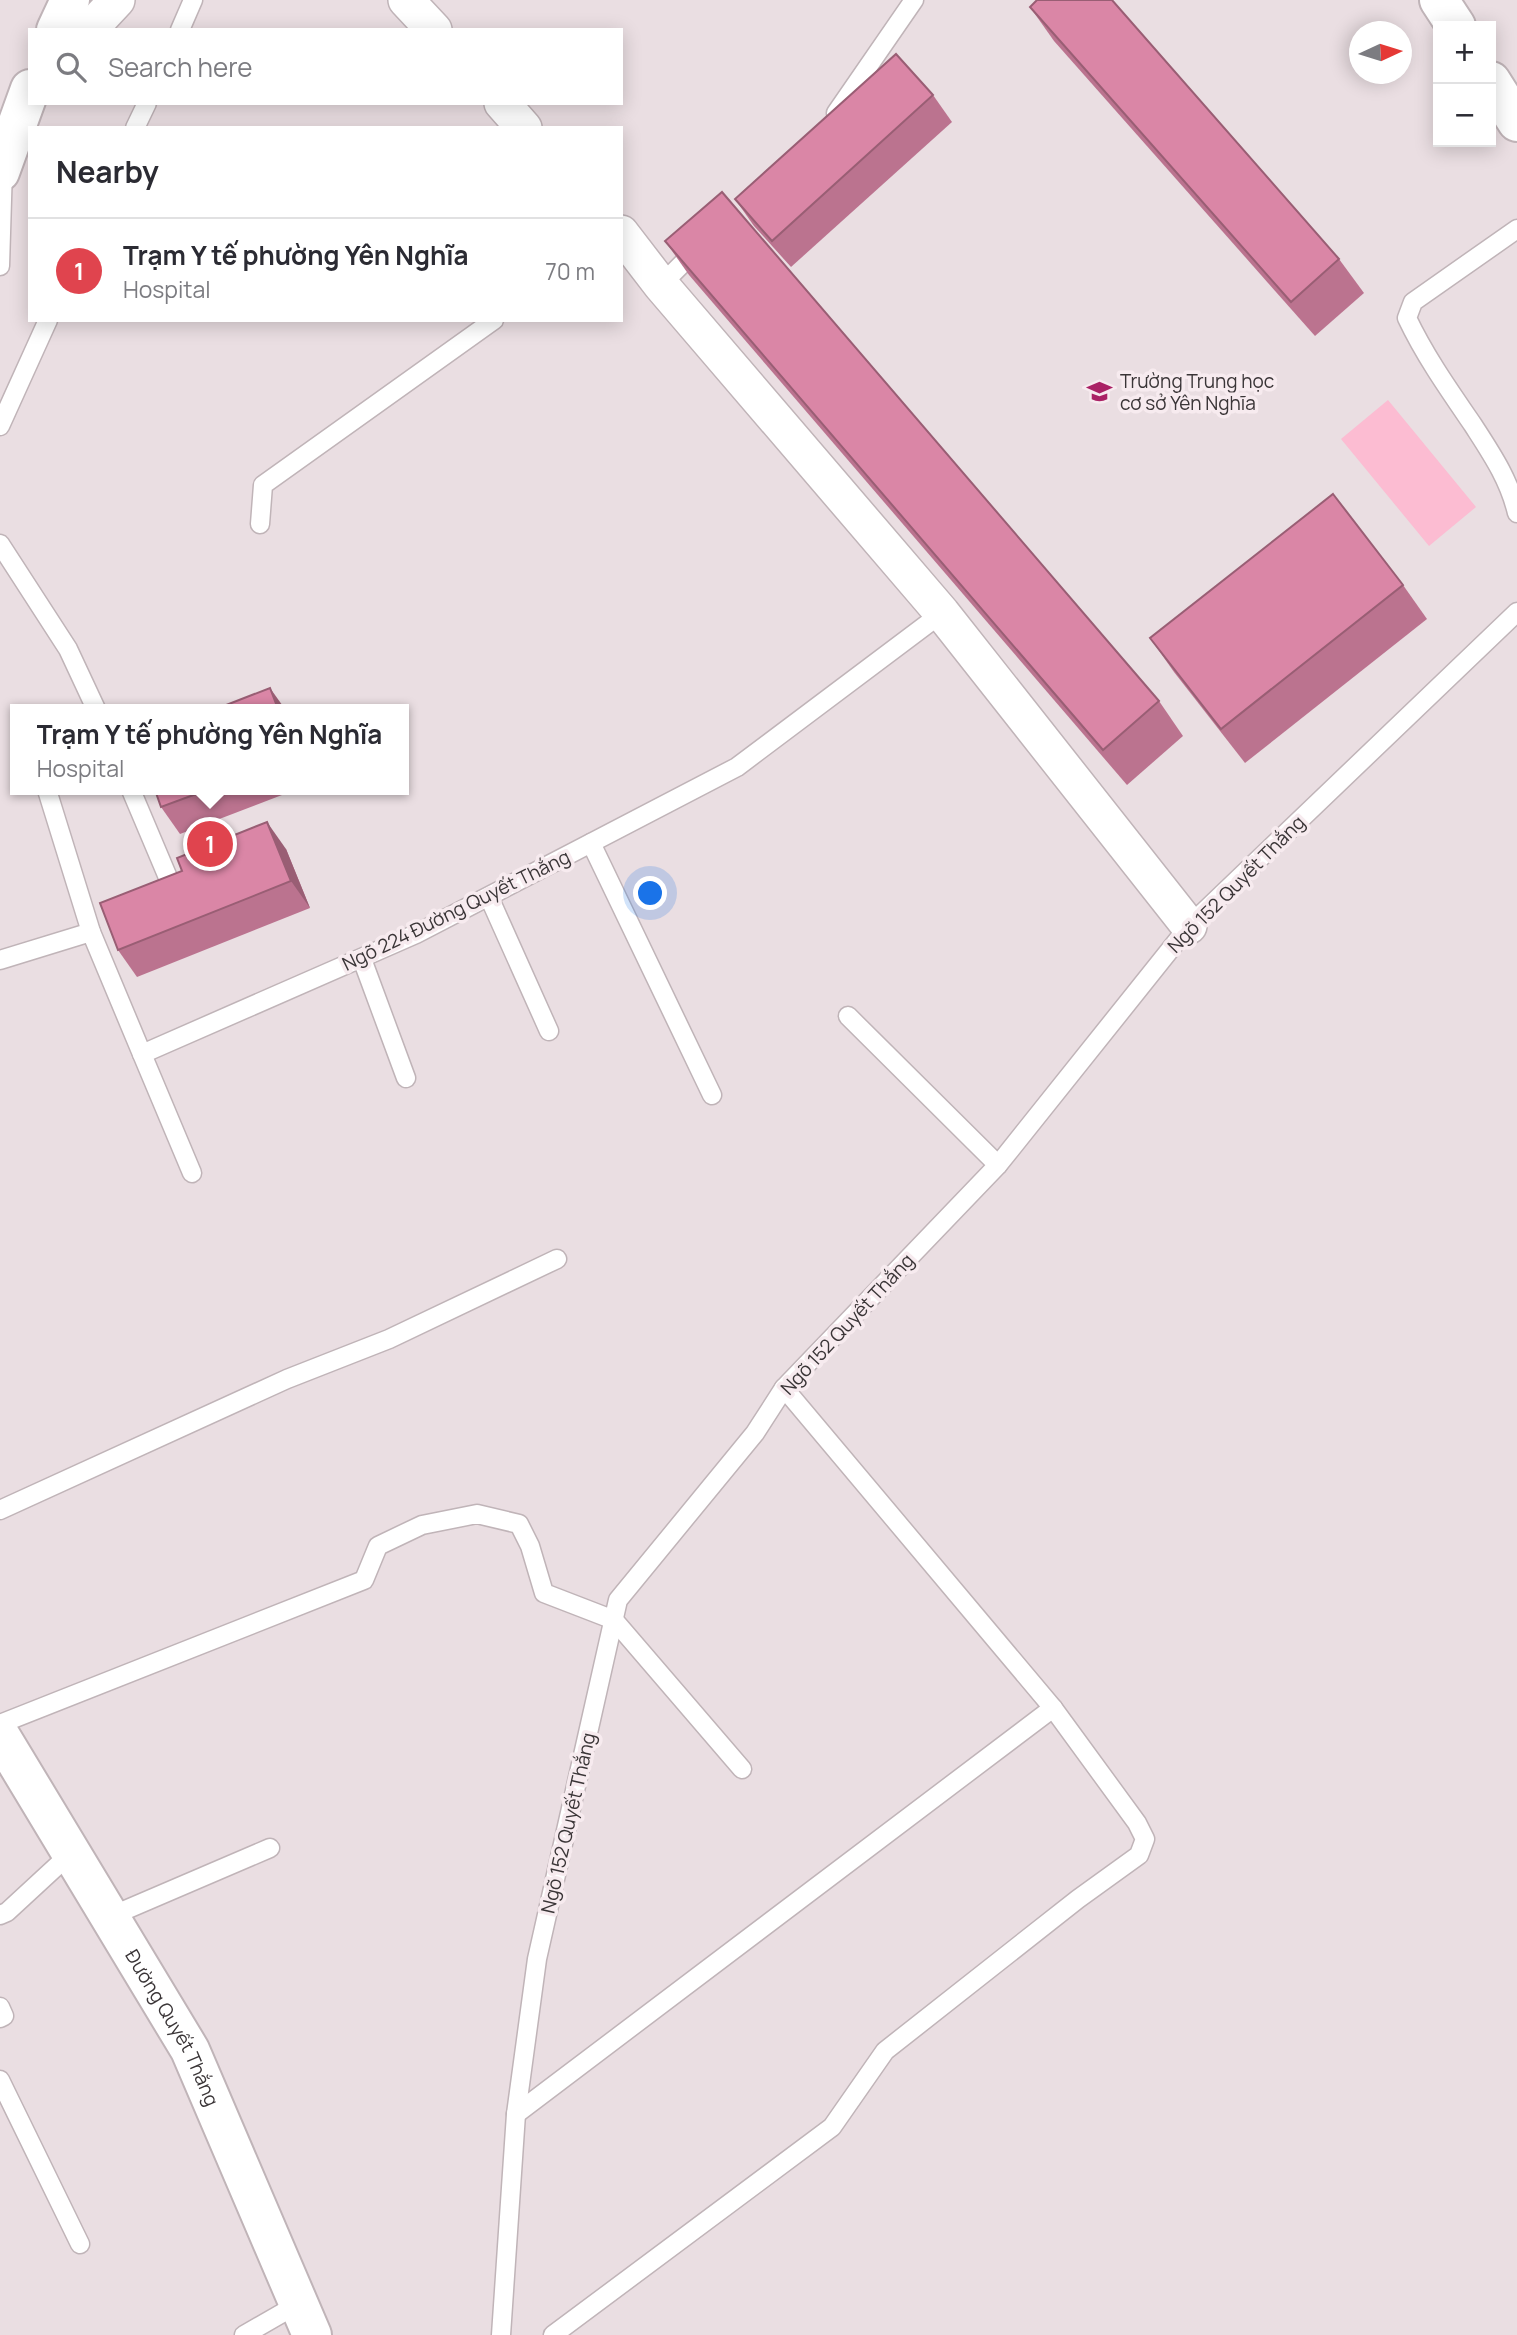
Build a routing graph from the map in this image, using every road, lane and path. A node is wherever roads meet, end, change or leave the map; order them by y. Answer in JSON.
{"nodes":[{"id":1,"x":70,"y":0,"type":"edge"},
{"id":2,"x":117,"y":0,"type":"edge"},
{"id":3,"x":193,"y":0,"type":"edge"},
{"id":4,"x":406,"y":0,"type":"edge"},
{"id":5,"x":914,"y":0,"type":"edge"},
{"id":6,"x":1439,"y":0,"type":"edge"},
{"id":7,"x":1453,"y":21,"type":"edge"},
{"id":8,"x":57,"y":28,"type":"edge"},
{"id":9,"x":91,"y":28,"type":"edge"},
{"id":10,"x":181,"y":28,"type":"edge"},
{"id":11,"x":431,"y":28,"type":"edge"},
{"id":12,"x":1493,"y":84,"type":"edge"},
{"id":13,"x":28,"y":95,"type":"edge"},
{"id":14,"x":146,"y":105,"type":"edge"},
{"id":15,"x":504,"y":105,"type":"edge"},
{"id":16,"x":1517,"y":122,"type":"edge"},
{"id":17,"x":136,"y":126,"type":"edge"},
{"id":18,"x":522,"y":126,"type":"edge"},
{"id":19,"x":822,"y":127,"type":"edge"},
{"id":20,"x":1,"y":167,"type":"edge"},
{"id":21,"x":1517,"y":229,"type":"edge"},
{"id":22,"x":623,"y":236,"type":"edge"},
{"id":23,"x":708,"y":238,"type":"edge"},
{"id":24,"x":0,"y":266,"type":"edge"},
{"id":25,"x":661,"y":285,"type":"junction"},
{"id":26,"x":47,"y":322,"type":"edge"},
{"id":27,"x":491,"y":322,"type":"edge"},
{"id":28,"x":0,"y":426,"type":"edge"},
{"id":29,"x":1517,"y":513,"type":"edge"},
{"id":30,"x":260,"y":524,"type":"dead end"},
{"id":31,"x":0,"y":544,"type":"edge"},
{"id":32,"x":1517,"y":612,"type":"edge"},
{"id":33,"x":942,"y":613,"type":"junction"},
{"id":34,"x":94,"y":704,"type":"edge"},
{"id":35,"x":49,"y":795,"type":"edge"},
{"id":36,"x":133,"y":795,"type":"edge"},
{"id":37,"x":591,"y":843,"type":"junction"},
{"id":38,"x":172,"y":887,"type":"edge"},
{"id":39,"x":489,"y":897,"type":"junction"},
{"id":40,"x":1189,"y":926,"type":"junction"},
{"id":41,"x":91,"y":932,"type":"junction"},
{"id":42,"x":362,"y":958,"type":"junction"},
{"id":43,"x":0,"y":960,"type":"edge"},
{"id":44,"x":848,"y":1016,"type":"dead end"},
{"id":45,"x":549,"y":1031,"type":"dead end"},
{"id":46,"x":142,"y":1054,"type":"junction"},
{"id":47,"x":406,"y":1078,"type":"dead end"},
{"id":48,"x":712,"y":1095,"type":"dead end"},
{"id":49,"x":998,"y":1165,"type":"junction"},
{"id":50,"x":192,"y":1173,"type":"dead end"},
{"id":51,"x":557,"y":1259,"type":"dead end"},
{"id":52,"x":784,"y":1388,"type":"junction"},
{"id":53,"x":0,"y":1510,"type":"edge"},
{"id":54,"x":614,"y":1620,"type":"junction"},
{"id":55,"x":1053,"y":1708,"type":"junction"},
{"id":56,"x":0,"y":1724,"type":"edge"},
{"id":57,"x":0,"y":1735,"type":"edge"},
{"id":58,"x":742,"y":1769,"type":"dead end"},
{"id":59,"x":270,"y":1848,"type":"dead end"},
{"id":60,"x":71,"y":1853,"type":"junction"},
{"id":61,"x":0,"y":1915,"type":"edge"},
{"id":62,"x":109,"y":1917,"type":"junction"},
{"id":63,"x":0,"y":2007,"type":"edge"},
{"id":64,"x":0,"y":2018,"type":"edge"},
{"id":65,"x":0,"y":2080,"type":"edge"},
{"id":66,"x":516,"y":2114,"type":"junction"},
{"id":67,"x":80,"y":2244,"type":"dead end"},
{"id":68,"x":305,"y":2320,"type":"edge"},
{"id":69,"x":244,"y":2335,"type":"edge"},
{"id":70,"x":501,"y":2335,"type":"edge"},
{"id":71,"x":553,"y":2335,"type":"edge"}],
"edges":[{"from":1,"to":8,"type":"street"},
{"from":2,"to":9,"type":"street"},
{"from":3,"to":10,"type":"lane"},
{"from":4,"to":11,"type":"street"},
{"from":5,"to":19,"type":"lane"},
{"from":6,"to":7,"type":"street"},
{"from":12,"to":16,"type":"street"},
{"from":13,"to":20,"type":"street"},
{"from":14,"to":17,"type":"lane"},
{"from":15,"to":18,"type":"street"},
{"from":20,"to":24,"type":"lane"},
{"from":21,"to":29,"type":"lane"},
{"from":22,"to":25,"type":"street"},
{"from":23,"to":25,"type":"lane"},
{"from":25,"to":33,"type":"street"},
{"from":26,"to":28,"type":"lane"},
{"from":27,"to":30,"type":"lane"},
{"from":31,"to":34,"type":"lane"},
{"from":32,"to":40,"type":"lane","name":"Ngõ 152 Quyết Thắng"},
{"from":33,"to":37,"type":"lane","name":"Ngõ 224 Đường Quyết Thắng"},
{"from":33,"to":40,"type":"street"},
{"from":35,"to":41,"type":"lane"},
{"from":36,"to":38,"type":"lane"},
{"from":37,"to":39,"type":"lane","name":"Ngõ 224 Đường Quyết Thắng"},
{"from":37,"to":48,"type":"lane"},
{"from":39,"to":42,"type":"lane","name":"Ngõ 224 Đường Quyết Thắng"},
{"from":39,"to":45,"type":"lane"},
{"from":40,"to":49,"type":"lane","name":"Ngõ 152 Quyết Thắng"},
{"from":41,"to":43,"type":"lane"},
{"from":41,"to":46,"type":"lane"},
{"from":42,"to":46,"type":"lane","name":"Ngõ 224 Đường Quyết Thắng"},
{"from":42,"to":47,"type":"lane"},
{"from":44,"to":49,"type":"lane"},
{"from":46,"to":50,"type":"lane"},
{"from":49,"to":52,"type":"lane","name":"Ngõ 152 Quyết Thắng"},
{"from":51,"to":53,"type":"lane"},
{"from":52,"to":54,"type":"lane","name":"Ngõ 152 Quyết Thắng"},
{"from":52,"to":55,"type":"lane"},
{"from":54,"to":56,"type":"lane"},
{"from":54,"to":58,"type":"lane"},
{"from":54,"to":66,"type":"lane","name":"Ngõ 152 Quyết Thắng"},
{"from":55,"to":66,"type":"lane"},
{"from":55,"to":71,"type":"lane"},
{"from":57,"to":60,"type":"street","name":"Đường Quyết Thắng"},
{"from":59,"to":62,"type":"lane"},
{"from":60,"to":61,"type":"lane"},
{"from":60,"to":62,"type":"street","name":"Đường Quyết Thắng"},
{"from":62,"to":68,"type":"street","name":"Đường Quyết Thắng"},
{"from":63,"to":64,"type":"lane"},
{"from":65,"to":67,"type":"lane"},
{"from":66,"to":70,"type":"lane","name":"Ngõ 152 Quyết Thắng"},
{"from":68,"to":69,"type":"lane"}]}
